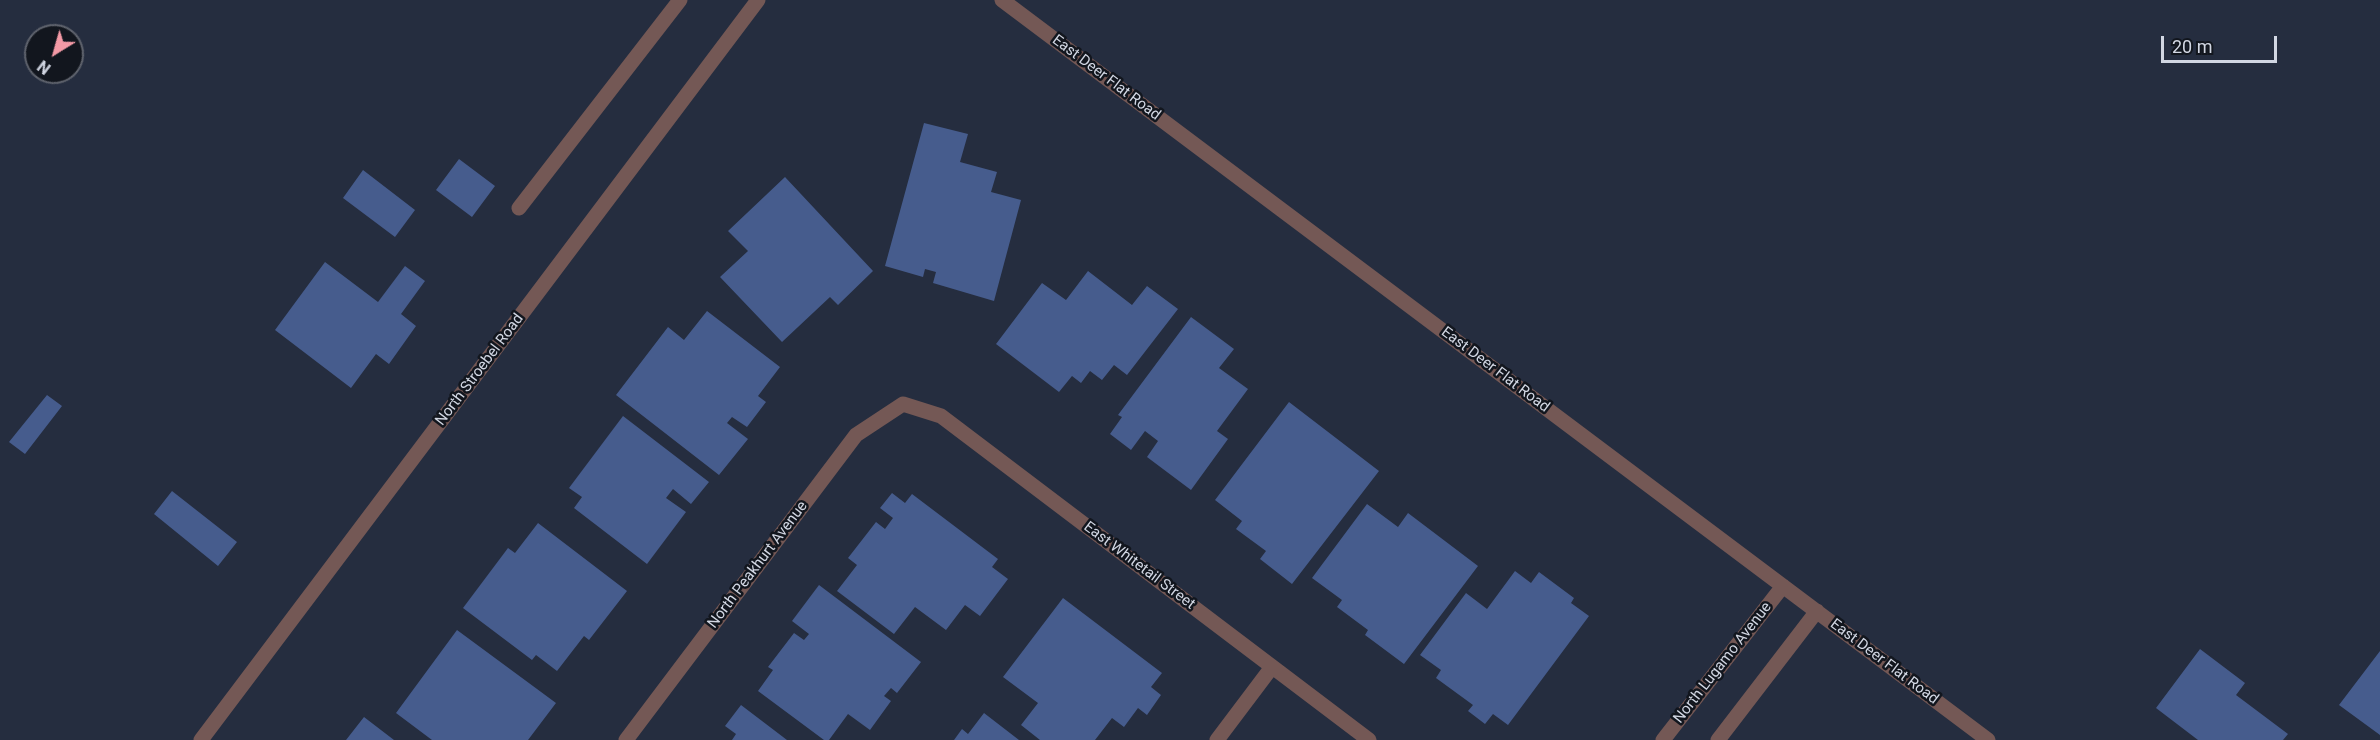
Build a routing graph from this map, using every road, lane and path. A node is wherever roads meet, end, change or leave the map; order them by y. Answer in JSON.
{"nodes":[{"id":1,"x":680,"y":0,"type":"edge"},
{"id":2,"x":759,"y":0,"type":"edge"},
{"id":3,"x":1002,"y":0,"type":"edge"},
{"id":4,"x":519,"y":208,"type":"dead end"},
{"id":5,"x":903,"y":404,"type":"joint"},
{"id":6,"x":1783,"y":586,"type":"junction"},
{"id":7,"x":1817,"y":611,"type":"junction"},
{"id":8,"x":1272,"y":667,"type":"junction"},
{"id":9,"x":201,"y":740,"type":"edge"},
{"id":10,"x":626,"y":740,"type":"edge"},
{"id":11,"x":1217,"y":740,"type":"edge"},
{"id":12,"x":1369,"y":740,"type":"edge"},
{"id":13,"x":1663,"y":740,"type":"edge"},
{"id":14,"x":1718,"y":740,"type":"edge"},
{"id":15,"x":1988,"y":740,"type":"edge"}],
"edges":[{"from":1,"to":4,"type":"street"},
{"from":2,"to":9,"type":"street","name":"North Stroebel Road"},
{"from":3,"to":6,"type":"street","name":"East Deer Flat Road"},
{"from":5,"to":8,"type":"street","name":"East Whitetail Street"},
{"from":5,"to":10,"type":"street","name":"North Peakhurt Avenue"},
{"from":6,"to":7,"type":"street","name":"East Deer Flat Road"},
{"from":6,"to":13,"type":"street","name":"North Lugamo Avenue"},
{"from":7,"to":14,"type":"street"},
{"from":7,"to":15,"type":"street","name":"East Deer Flat Road"},
{"from":8,"to":11,"type":"street"},
{"from":8,"to":12,"type":"street","name":"East Whitetail Street"}]}
